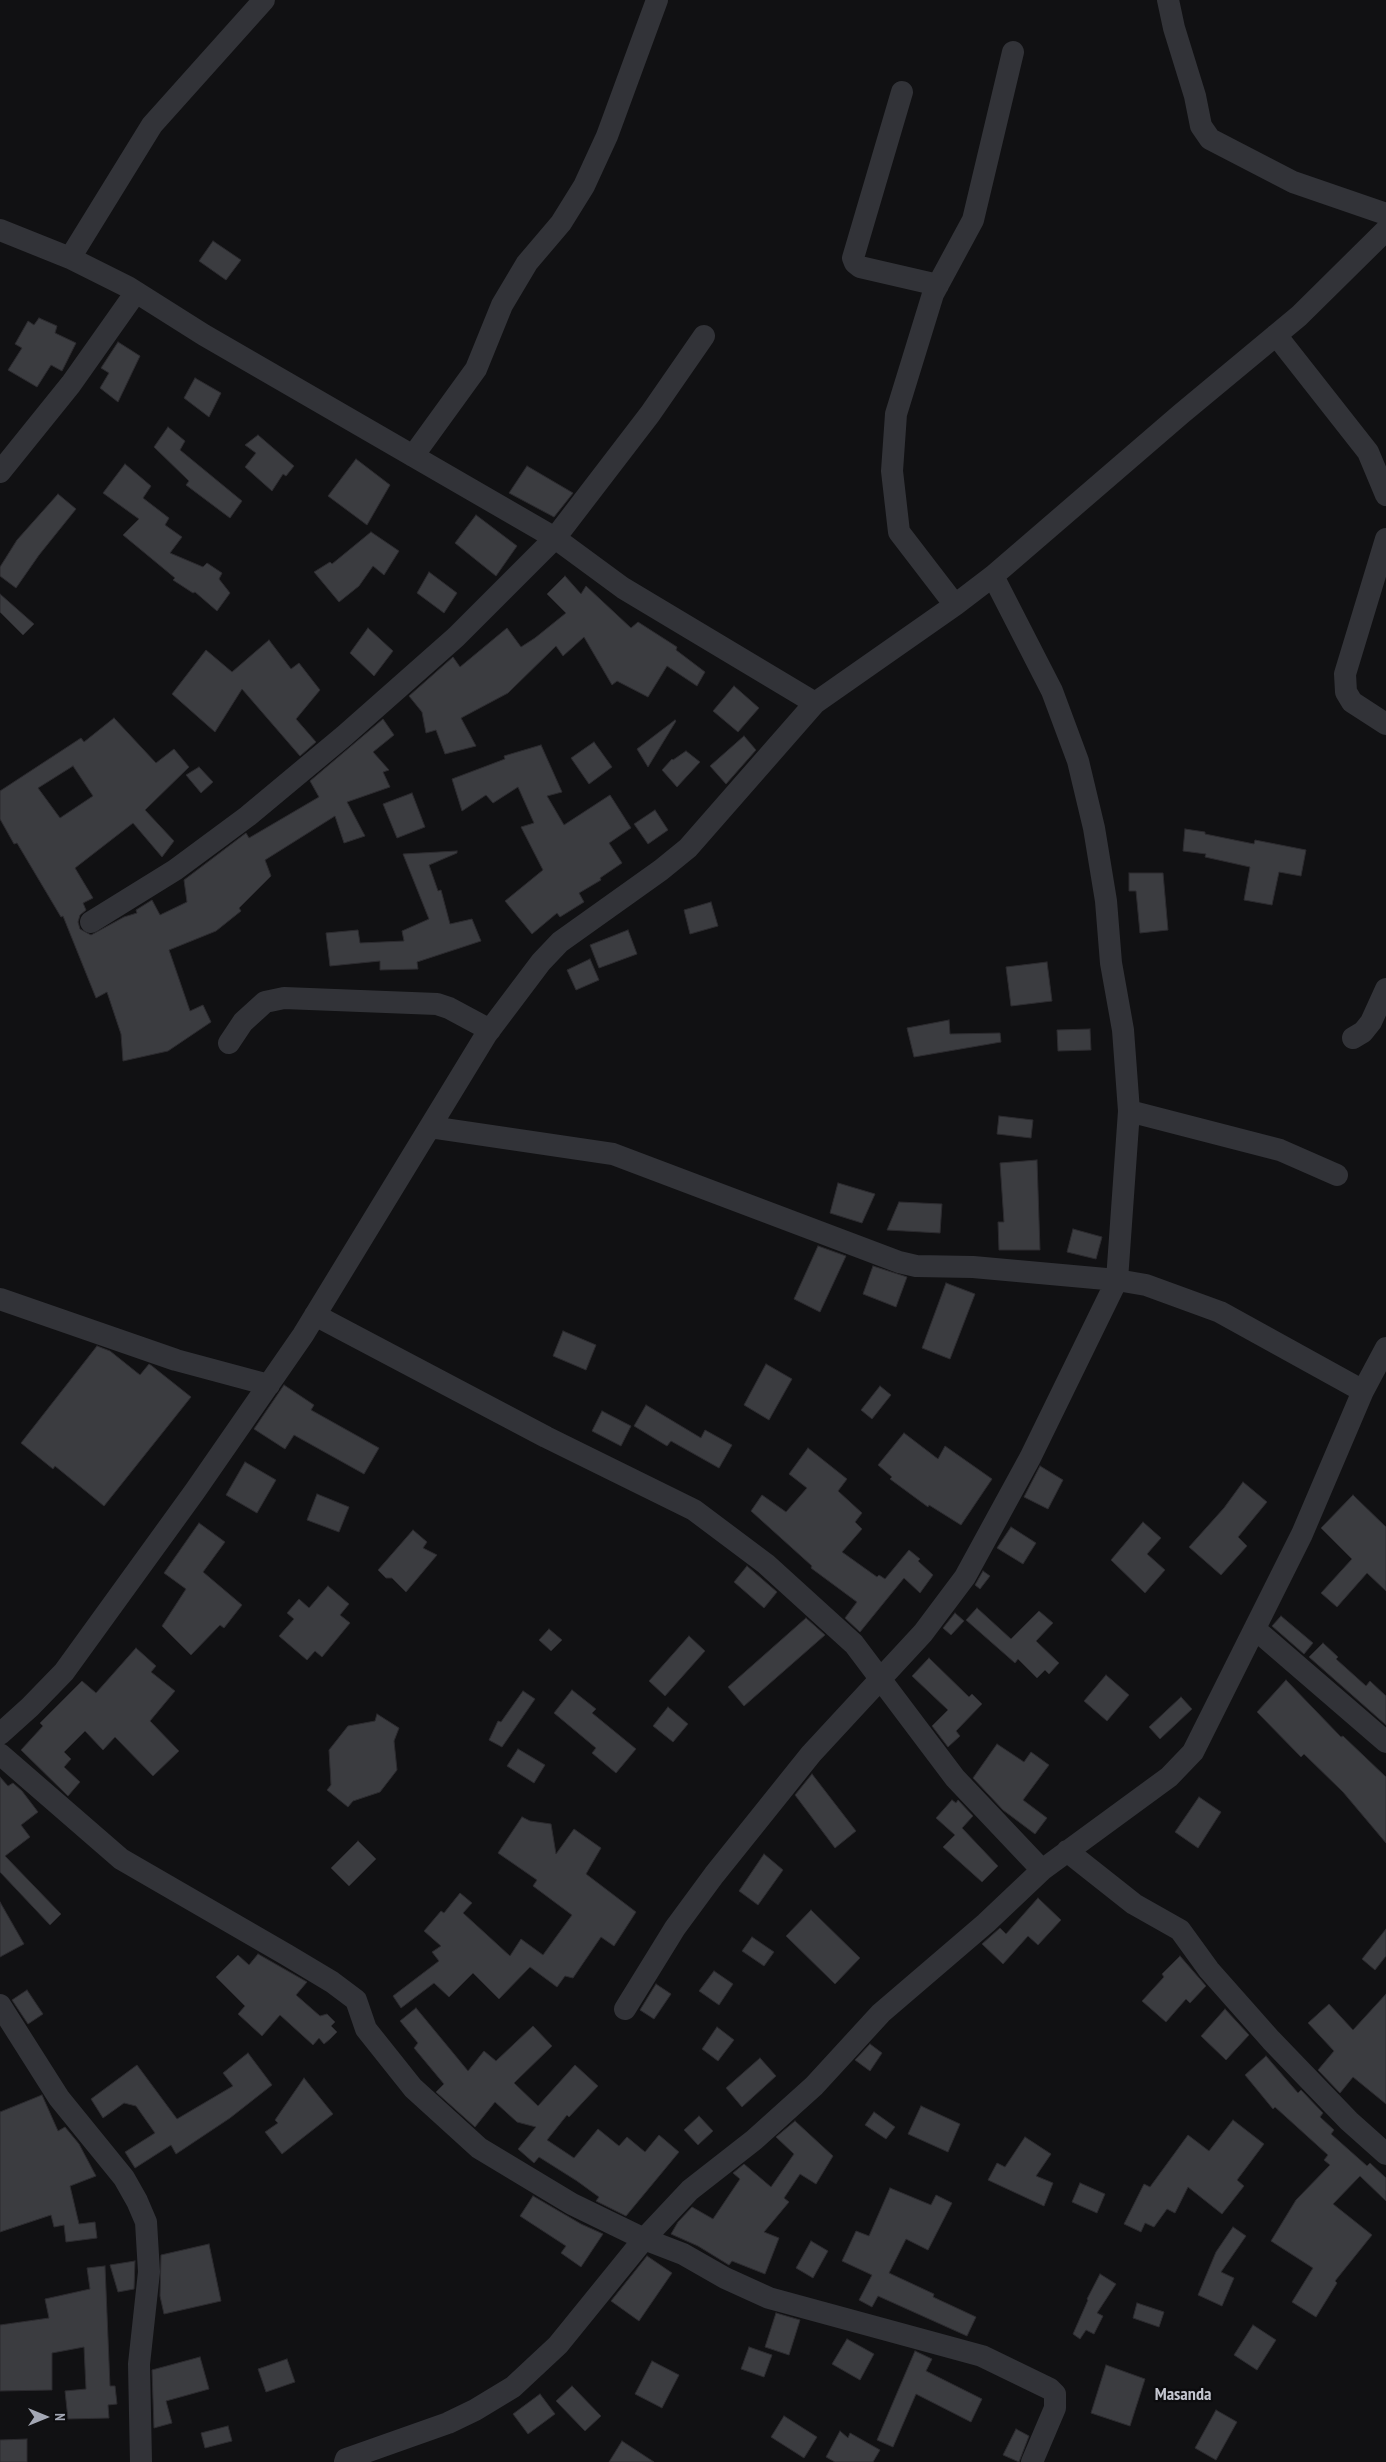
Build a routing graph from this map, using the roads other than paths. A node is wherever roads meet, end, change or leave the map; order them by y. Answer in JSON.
{"nodes":[{"id":1,"x":264,"y":0,"type":"edge"},
{"id":2,"x":656,"y":0,"type":"edge"},
{"id":3,"x":1168,"y":0,"type":"edge"},
{"id":4,"x":1013,"y":52,"type":"dead end"},
{"id":5,"x":902,"y":92,"type":"dead end"},
{"id":6,"x":1386,"y":214,"type":"edge"},
{"id":7,"x":0,"y":230,"type":"edge"},
{"id":8,"x":1386,"y":230,"type":"edge"},
{"id":9,"x":70,"y":258,"type":"junction"},
{"id":10,"x":938,"y":285,"type":"junction"},
{"id":11,"x":136,"y":292,"type":"junction"},
{"id":12,"x":1276,"y":335,"type":"junction"},
{"id":13,"x":704,"y":336,"type":"dead end"},
{"id":14,"x":413,"y":456,"type":"junction"},
{"id":15,"x":0,"y":472,"type":"edge"},
{"id":16,"x":1386,"y":495,"type":"edge"},
{"id":17,"x":555,"y":538,"type":"junction"},
{"id":18,"x":1386,"y":539,"type":"edge"},
{"id":19,"x":993,"y":576,"type":"junction"},
{"id":20,"x":955,"y":605,"type":"junction"},
{"id":21,"x":815,"y":703,"type":"junction"},
{"id":22,"x":1386,"y":724,"type":"edge"},
{"id":23,"x":91,"y":922,"type":"dead end"},
{"id":24,"x":1386,"y":989,"type":"edge"},
{"id":25,"x":490,"y":1030,"type":"junction"},
{"id":26,"x":1353,"y":1038,"type":"dead end"},
{"id":27,"x":229,"y":1043,"type":"dead end"},
{"id":28,"x":1129,"y":1111,"type":"junction"},
{"id":29,"x":430,"y":1127,"type":"junction"},
{"id":30,"x":1337,"y":1175,"type":"dead end"},
{"id":31,"x":1117,"y":1280,"type":"junction"},
{"id":32,"x":0,"y":1299,"type":"edge"},
{"id":33,"x":315,"y":1315,"type":"junction"},
{"id":34,"x":1386,"y":1348,"type":"edge"},
{"id":35,"x":269,"y":1385,"type":"junction"},
{"id":36,"x":1363,"y":1391,"type":"junction"},
{"id":37,"x":1255,"y":1630,"type":"junction"},
{"id":38,"x":882,"y":1679,"type":"junction"},
{"id":39,"x":0,"y":1734,"type":"edge"},
{"id":40,"x":1386,"y":1742,"type":"edge"},
{"id":41,"x":0,"y":1754,"type":"edge"},
{"id":42,"x":1066,"y":1851,"type":"junction"},
{"id":43,"x":1042,"y":1870,"type":"junction"},
{"id":44,"x":0,"y":2005,"type":"edge"},
{"id":45,"x":625,"y":2010,"type":"dead end"},
{"id":46,"x":1386,"y":2154,"type":"edge"},
{"id":47,"x":644,"y":2239,"type":"junction"},
{"id":48,"x":344,"y":2461,"type":"edge"},
{"id":49,"x":140,"y":2462,"type":"edge"},
{"id":50,"x":1032,"y":2462,"type":"edge"}],
"edges":[{"from":1,"to":9,"type":"street"},
{"from":2,"to":14,"type":"street"},
{"from":3,"to":6,"type":"street"},
{"from":4,"to":10,"type":"street"},
{"from":5,"to":10,"type":"street"},
{"from":7,"to":9,"type":"street"},
{"from":8,"to":12,"type":"street"},
{"from":9,"to":11,"type":"street"},
{"from":10,"to":20,"type":"street"},
{"from":11,"to":14,"type":"street"},
{"from":11,"to":15,"type":"street"},
{"from":12,"to":16,"type":"street"},
{"from":12,"to":19,"type":"street"},
{"from":13,"to":17,"type":"street"},
{"from":14,"to":17,"type":"street"},
{"from":17,"to":21,"type":"street"},
{"from":17,"to":23,"type":"street"},
{"from":18,"to":22,"type":"street"},
{"from":19,"to":20,"type":"street"},
{"from":19,"to":28,"type":"street"},
{"from":20,"to":21,"type":"street"},
{"from":21,"to":25,"type":"street"},
{"from":24,"to":26,"type":"street"},
{"from":25,"to":27,"type":"street"},
{"from":25,"to":29,"type":"street"},
{"from":28,"to":30,"type":"street"},
{"from":28,"to":31,"type":"street"},
{"from":29,"to":31,"type":"street"},
{"from":29,"to":33,"type":"street"},
{"from":31,"to":36,"type":"street"},
{"from":31,"to":38,"type":"street"},
{"from":32,"to":35,"type":"street"},
{"from":33,"to":35,"type":"street"},
{"from":33,"to":38,"type":"street"},
{"from":34,"to":36,"type":"street"},
{"from":35,"to":39,"type":"street"},
{"from":36,"to":37,"type":"street"},
{"from":37,"to":40,"type":"street"},
{"from":37,"to":42,"type":"street"},
{"from":38,"to":43,"type":"street"},
{"from":38,"to":45,"type":"street"},
{"from":41,"to":47,"type":"street"},
{"from":42,"to":43,"type":"street"},
{"from":42,"to":46,"type":"street"},
{"from":43,"to":47,"type":"street"},
{"from":44,"to":49,"type":"street"},
{"from":47,"to":48,"type":"street"},
{"from":47,"to":50,"type":"street"}]}
